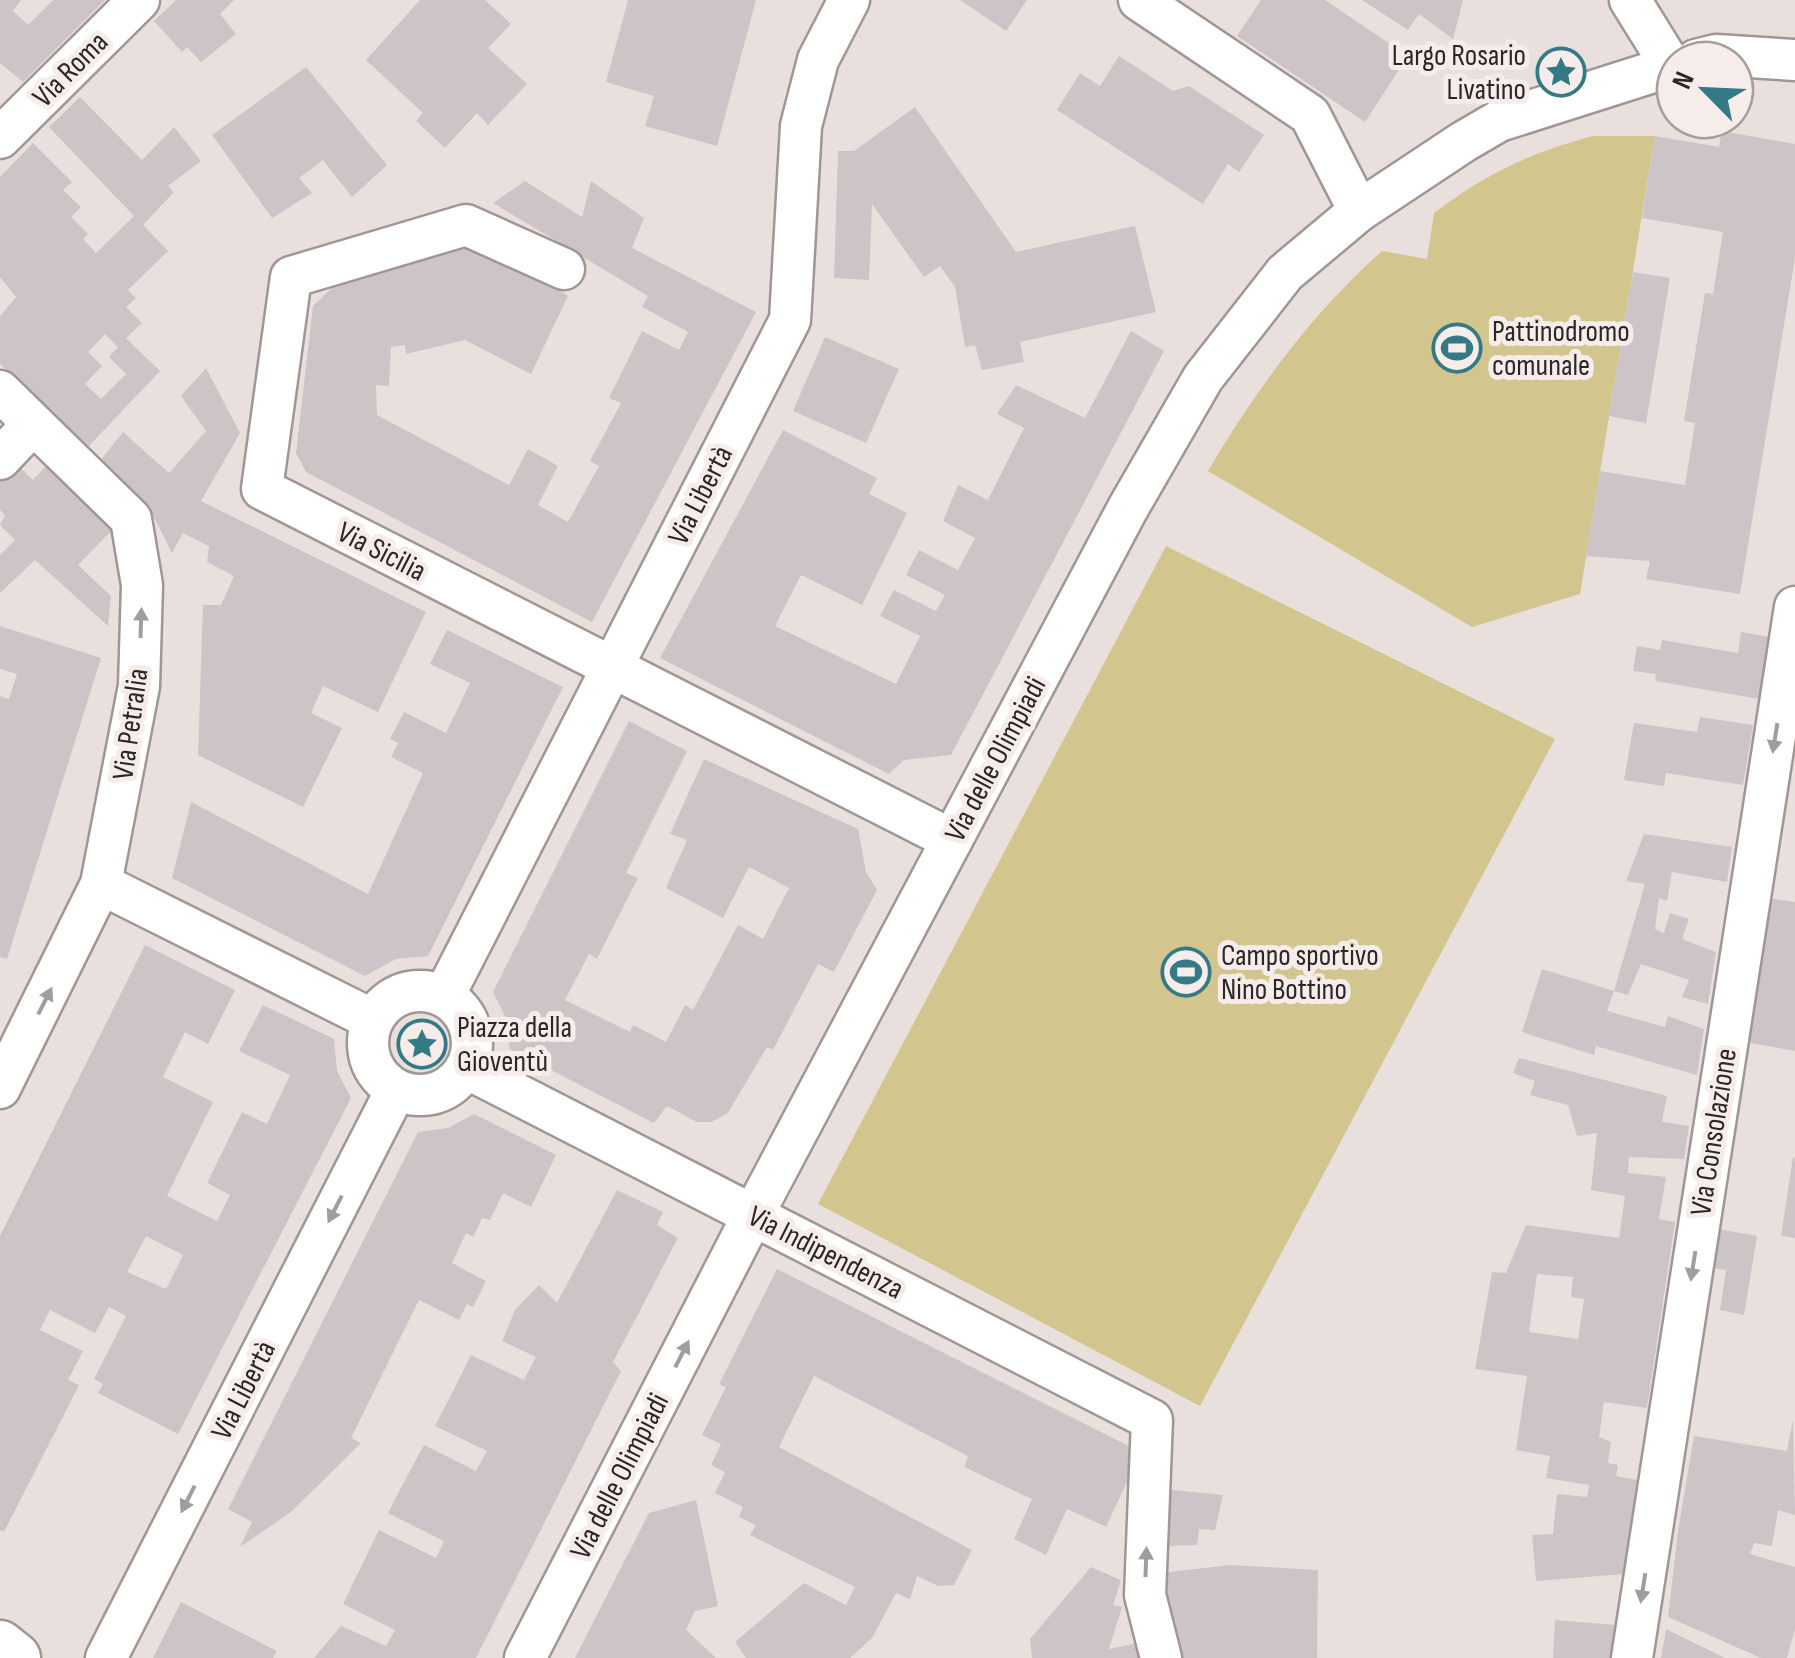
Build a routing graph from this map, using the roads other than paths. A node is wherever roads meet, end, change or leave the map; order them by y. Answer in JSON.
{"nodes":[{"id":1,"x":139,"y":0,"type":"edge"},
{"id":2,"x":849,"y":0,"type":"edge"},
{"id":3,"x":1139,"y":0,"type":"edge"},
{"id":4,"x":1630,"y":0,"type":"edge"},
{"id":5,"x":1662,"y":40,"type":"edge"},
{"id":6,"x":1755,"y":57,"type":"edge"},
{"id":7,"x":1795,"y":60,"type":"edge"},
{"id":8,"x":1655,"y":72,"type":"edge"},
{"id":9,"x":15,"y":98,"type":"edge"},
{"id":10,"x":0,"y":138,"type":"edge"},
{"id":11,"x":1359,"y":211,"type":"junction"},
{"id":12,"x":564,"y":269,"type":"dead end"},
{"id":13,"x":0,"y":391,"type":"edge"},
{"id":14,"x":33,"y":424,"type":"junction"},
{"id":15,"x":0,"y":459,"type":"edge"},
{"id":16,"x":1795,"y":607,"type":"edge"},
{"id":17,"x":612,"y":668,"type":"junction"},
{"id":18,"x":952,"y":840,"type":"junction"},
{"id":19,"x":102,"y":884,"type":"junction"},
{"id":20,"x":453,"y":980,"type":"junction"},
{"id":21,"x":358,"y":1012,"type":"junction"},
{"id":22,"x":483,"y":1076,"type":"junction"},
{"id":23,"x":0,"y":1088,"type":"edge"},
{"id":24,"x":388,"y":1106,"type":"junction"},
{"id":25,"x":754,"y":1215,"type":"junction"},
{"id":26,"x":0,"y":1646,"type":"edge"},
{"id":27,"x":15,"y":1658,"type":"edge"},
{"id":28,"x":106,"y":1658,"type":"edge"},
{"id":29,"x":526,"y":1658,"type":"edge"},
{"id":30,"x":1160,"y":1658,"type":"edge"},
{"id":31,"x":1632,"y":1658,"type":"edge"}],
"edges":[{"from":1,"to":9,"type":"street","name":"Via Roma"},
{"from":2,"to":17,"type":"street","name":"Via Libertà"},
{"from":3,"to":11,"type":"street"},
{"from":4,"to":5,"type":"street"},
{"from":6,"to":7,"type":"street","name":"Via delle Olimpiadi"},
{"from":8,"to":11,"type":"street","name":"Via delle Olimpiadi"},
{"from":9,"to":10,"type":"street","name":"Via Roma"},
{"from":11,"to":18,"type":"street","name":"Via delle Olimpiadi"},
{"from":12,"to":17,"type":"street","name":"Via Sicilia"},
{"from":13,"to":14,"type":"street","name":"Via Petralia"},
{"from":14,"to":15,"type":"street"},
{"from":19,"to":14,"type":"street","name":"Via Petralia","one_way":true},
{"from":16,"to":31,"type":"street","name":"Via Consolazione","one_way":true},
{"from":17,"to":18,"type":"street","name":"Via Sicilia"},
{"from":17,"to":20,"type":"street","name":"Via Libertà"},
{"from":18,"to":25,"type":"street","name":"Via delle Olimpiadi"},
{"from":19,"to":21,"type":"street"},
{"from":23,"to":19,"type":"street","name":"Via Petralia","one_way":true},
{"from":20,"to":21,"type":"street"},
{"from":20,"to":22,"type":"street"},
{"from":21,"to":24,"type":"street"},
{"from":22,"to":24,"type":"street"},
{"from":22,"to":25,"type":"street","name":"Via Indipendenza"},
{"from":24,"to":28,"type":"street","name":"Via Libertà","one_way":true},
{"from":29,"to":25,"type":"street","name":"Via delle Olimpiadi","one_way":true},
{"from":30,"to":25,"type":"street","name":"Via Indipendenza","one_way":true},
{"from":26,"to":27,"type":"street"}]}
